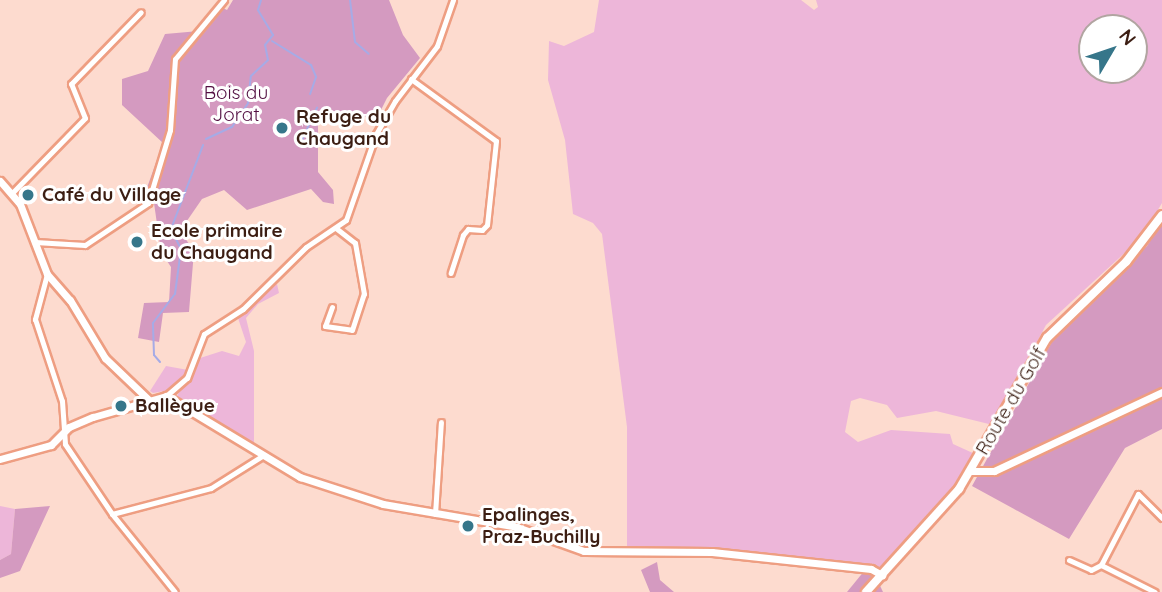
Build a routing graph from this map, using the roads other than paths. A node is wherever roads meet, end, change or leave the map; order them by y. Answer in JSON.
{"nodes":[{"id":1,"x":224,"y":0,"type":"edge"},
{"id":2,"x":453,"y":0,"type":"edge"},
{"id":3,"x":141,"y":12,"type":"dead end"},
{"id":4,"x":411,"y":79,"type":"junction"},
{"id":5,"x":0,"y":181,"type":"edge"},
{"id":6,"x":13,"y":192,"type":"junction"},
{"id":7,"x":1162,"y":215,"type":"edge"},
{"id":8,"x":336,"y":228,"type":"junction"},
{"id":9,"x":35,"y":243,"type":"junction"},
{"id":10,"x":451,"y":273,"type":"dead end"},
{"id":11,"x":47,"y":274,"type":"junction"},
{"id":12,"x":332,"y":307,"type":"dead end"},
{"id":13,"x":1162,"y":392,"type":"edge"},
{"id":14,"x":166,"y":397,"type":"junction"},
{"id":15,"x":151,"y":402,"type":"junction"},
{"id":16,"x":441,"y":422,"type":"dead end"},
{"id":17,"x":62,"y":436,"type":"junction"},
{"id":18,"x":262,"y":456,"type":"junction"},
{"id":19,"x":0,"y":459,"type":"edge"},
{"id":20,"x":971,"y":471,"type":"junction"},
{"id":21,"x":112,"y":514,"type":"junction"},
{"id":22,"x":435,"y":514,"type":"junction"},
{"id":23,"x":1162,"y":517,"type":"edge"},
{"id":24,"x":1069,"y":560,"type":"dead end"},
{"id":25,"x":1101,"y":565,"type":"junction"},
{"id":26,"x":882,"y":575,"type":"junction"},
{"id":27,"x":1140,"y":584,"type":"junction"},
{"id":28,"x":175,"y":592,"type":"edge"},
{"id":29,"x":866,"y":592,"type":"edge"},
{"id":30,"x":1136,"y":592,"type":"edge"},
{"id":31,"x":1155,"y":592,"type":"edge"}],
"edges":[{"from":1,"to":9,"type":"street"},
{"from":2,"to":4,"type":"street"},
{"from":3,"to":6,"type":"street"},
{"from":4,"to":8,"type":"street"},
{"from":4,"to":10,"type":"street"},
{"from":5,"to":6,"type":"street"},
{"from":6,"to":9,"type":"street"},
{"from":7,"to":20,"type":"main road","name":"Route du Golf"},
{"from":8,"to":12,"type":"street"},
{"from":8,"to":14,"type":"street"},
{"from":9,"to":11,"type":"street"},
{"from":11,"to":15,"type":"street"},
{"from":11,"to":17,"type":"street"},
{"from":13,"to":20,"type":"street"},
{"from":14,"to":15,"type":"street"},
{"from":14,"to":18,"type":"street"},
{"from":15,"to":17,"type":"street"},
{"from":16,"to":22,"type":"street"},
{"from":17,"to":19,"type":"street"},
{"from":17,"to":21,"type":"street"},
{"from":18,"to":21,"type":"street"},
{"from":18,"to":22,"type":"street"},
{"from":20,"to":26,"type":"main road","name":"Route du Golf"},
{"from":21,"to":28,"type":"street"},
{"from":22,"to":26,"type":"street"},
{"from":23,"to":25,"type":"street"},
{"from":24,"to":25,"type":"street"},
{"from":25,"to":27,"type":"street"},
{"from":26,"to":29,"type":"main road","name":"Route du Golf"},
{"from":27,"to":30,"type":"street"},
{"from":27,"to":31,"type":"street"}]}
